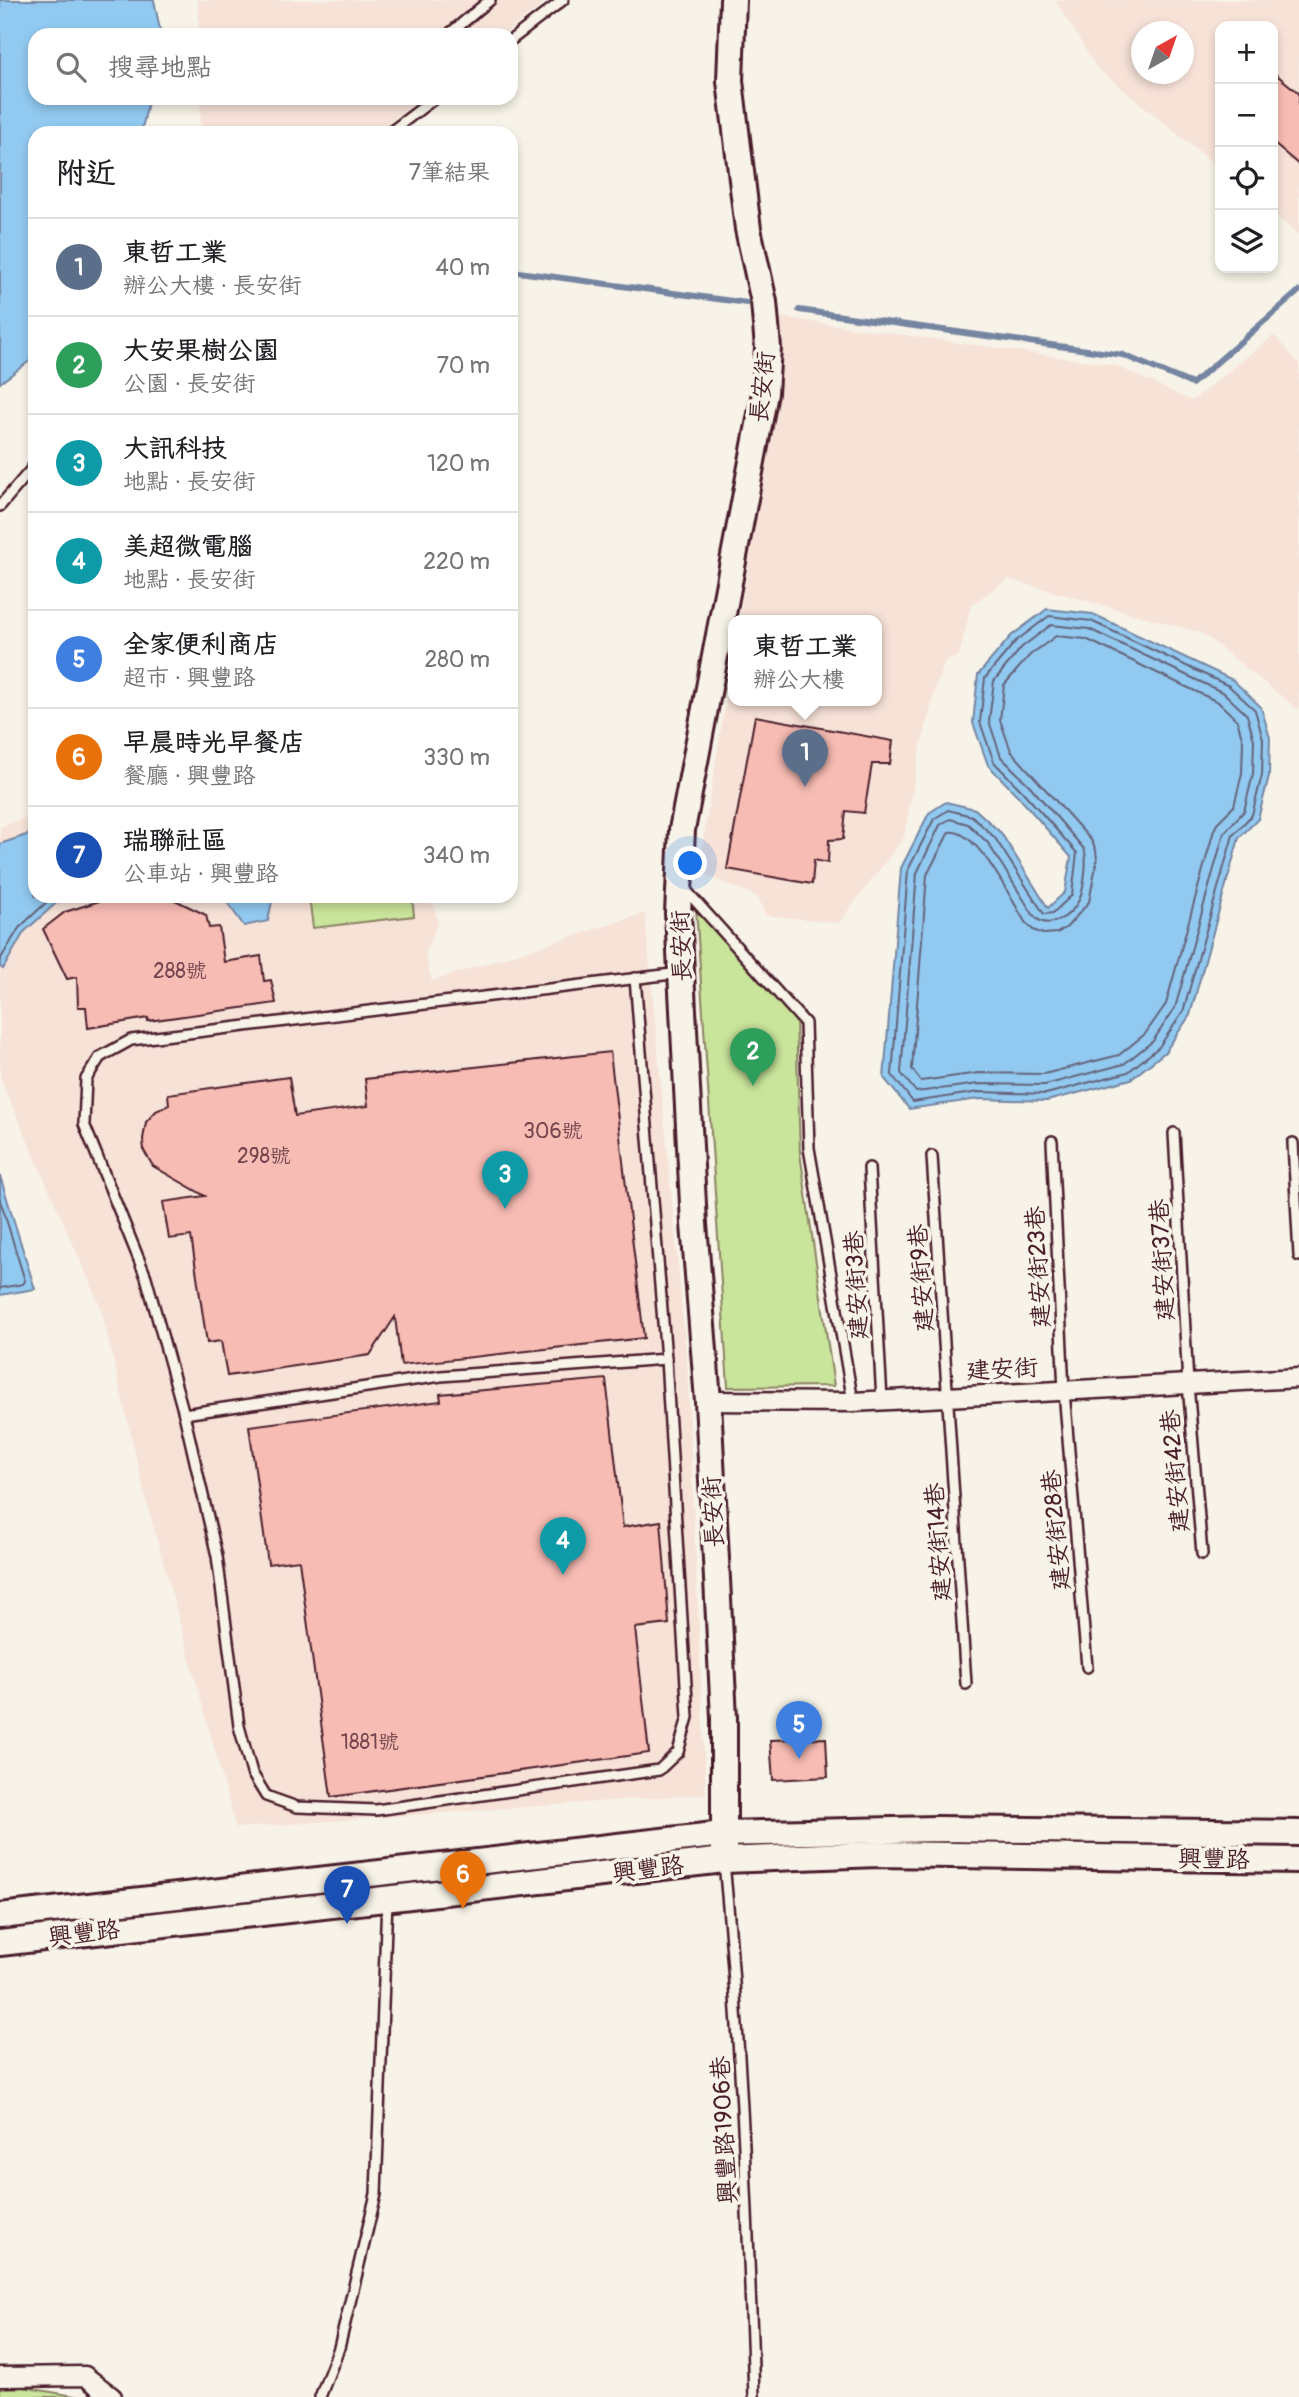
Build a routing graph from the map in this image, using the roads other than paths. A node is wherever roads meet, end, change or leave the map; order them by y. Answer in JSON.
{"nodes":[{"id":1,"x":490,"y":0,"type":"edge"},
{"id":2,"x":563,"y":0,"type":"edge"},
{"id":3,"x":733,"y":0,"type":"edge"},
{"id":4,"x":456,"y":28,"type":"edge"},
{"id":5,"x":518,"y":35,"type":"edge"},
{"id":6,"x":426,"y":105,"type":"edge"},
{"id":7,"x":398,"y":126,"type":"edge"},
{"id":8,"x":28,"y":473,"type":"edge"},
{"id":9,"x":0,"y":506,"type":"edge"},
{"id":10,"x":680,"y":884,"type":"junction"},
{"id":11,"x":681,"y":973,"type":"junction"},
{"id":12,"x":635,"y":978,"type":"junction"},
{"id":13,"x":1174,"y":1133,"type":"dead end"},
{"id":14,"x":1052,"y":1141,"type":"dead end"},
{"id":15,"x":1293,"y":1143,"type":"dead end"},
{"id":16,"x":932,"y":1156,"type":"dead end"},
{"id":17,"x":869,"y":1168,"type":"dead end"},
{"id":18,"x":1299,"y":1256,"type":"edge"},
{"id":19,"x":666,"y":1359,"type":"junction"},
{"id":20,"x":1299,"y":1378,"type":"edge"},
{"id":21,"x":1188,"y":1384,"type":"junction"},
{"id":22,"x":1064,"y":1391,"type":"junction"},
{"id":23,"x":948,"y":1397,"type":"junction"},
{"id":24,"x":882,"y":1400,"type":"junction"},
{"id":25,"x":708,"y":1401,"type":"junction"},
{"id":26,"x":853,"y":1402,"type":"junction"},
{"id":27,"x":184,"y":1414,"type":"junction"},
{"id":28,"x":1202,"y":1554,"type":"dead end"},
{"id":29,"x":1087,"y":1667,"type":"dead end"},
{"id":30,"x":966,"y":1684,"type":"dead end"},
{"id":31,"x":1299,"y":1833,"type":"edge"},
{"id":32,"x":723,"y":1834,"type":"junction"},
{"id":33,"x":724,"y":1860,"type":"junction"},
{"id":34,"x":1299,"y":1860,"type":"edge"},
{"id":35,"x":387,"y":1899,"type":"junction"},
{"id":36,"x":0,"y":1916,"type":"edge"},
{"id":37,"x":0,"y":1943,"type":"edge"},
{"id":38,"x":0,"y":2377,"type":"edge"},
{"id":39,"x":113,"y":2397,"type":"edge"},
{"id":40,"x":320,"y":2397,"type":"edge"},
{"id":41,"x":754,"y":2397,"type":"edge"}],
"edges":[{"from":1,"to":4,"type":"lane"},
{"from":2,"to":5,"type":"lane"},
{"from":3,"to":10,"type":"main road","name":"長安街"},
{"from":6,"to":7,"type":"lane"},
{"from":8,"to":9,"type":"lane"},
{"from":10,"to":11,"type":"main road","name":"長安街"},
{"from":10,"to":26,"type":"lane"},
{"from":11,"to":12,"type":"lane"},
{"from":11,"to":25,"type":"main road","name":"長安街"},
{"from":12,"to":19,"type":"lane"},
{"from":12,"to":27,"type":"lane"},
{"from":13,"to":21,"type":"lane","name":"建安街37巷"},
{"from":14,"to":22,"type":"lane","name":"建安街23巷"},
{"from":15,"to":18,"type":"lane"},
{"from":16,"to":23,"type":"lane","name":"建安街9巷"},
{"from":17,"to":24,"type":"lane","name":"建安街3巷"},
{"from":19,"to":27,"type":"lane"},
{"from":19,"to":27,"type":"lane"},
{"from":20,"to":21,"type":"street","name":"建安街"},
{"from":21,"to":22,"type":"street","name":"建安街"},
{"from":21,"to":28,"type":"lane","name":"建安街42巷"},
{"from":22,"to":23,"type":"street","name":"建安街"},
{"from":22,"to":29,"type":"lane","name":"建安街28巷"},
{"from":23,"to":24,"type":"street","name":"建安街"},
{"from":23,"to":30,"type":"lane","name":"建安街14巷"},
{"from":24,"to":26,"type":"street","name":"建安街"},
{"from":25,"to":26,"type":"street","name":"建安街"},
{"from":25,"to":32,"type":"main road","name":"長安街"},
{"from":31,"to":32,"type":"main road","name":"興豐路"},
{"from":32,"to":33,"type":"main road","name":"長安街"},
{"from":32,"to":36,"type":"main road","name":"興豐路"},
{"from":33,"to":34,"type":"main road","name":"興豐路"},
{"from":33,"to":35,"type":"main road","name":"興豐路"},
{"from":33,"to":41,"type":"lane","name":"興豐路1906巷"},
{"from":35,"to":37,"type":"main road","name":"興豐路"},
{"from":35,"to":40,"type":"lane"},
{"from":38,"to":39,"type":"street"}]}
